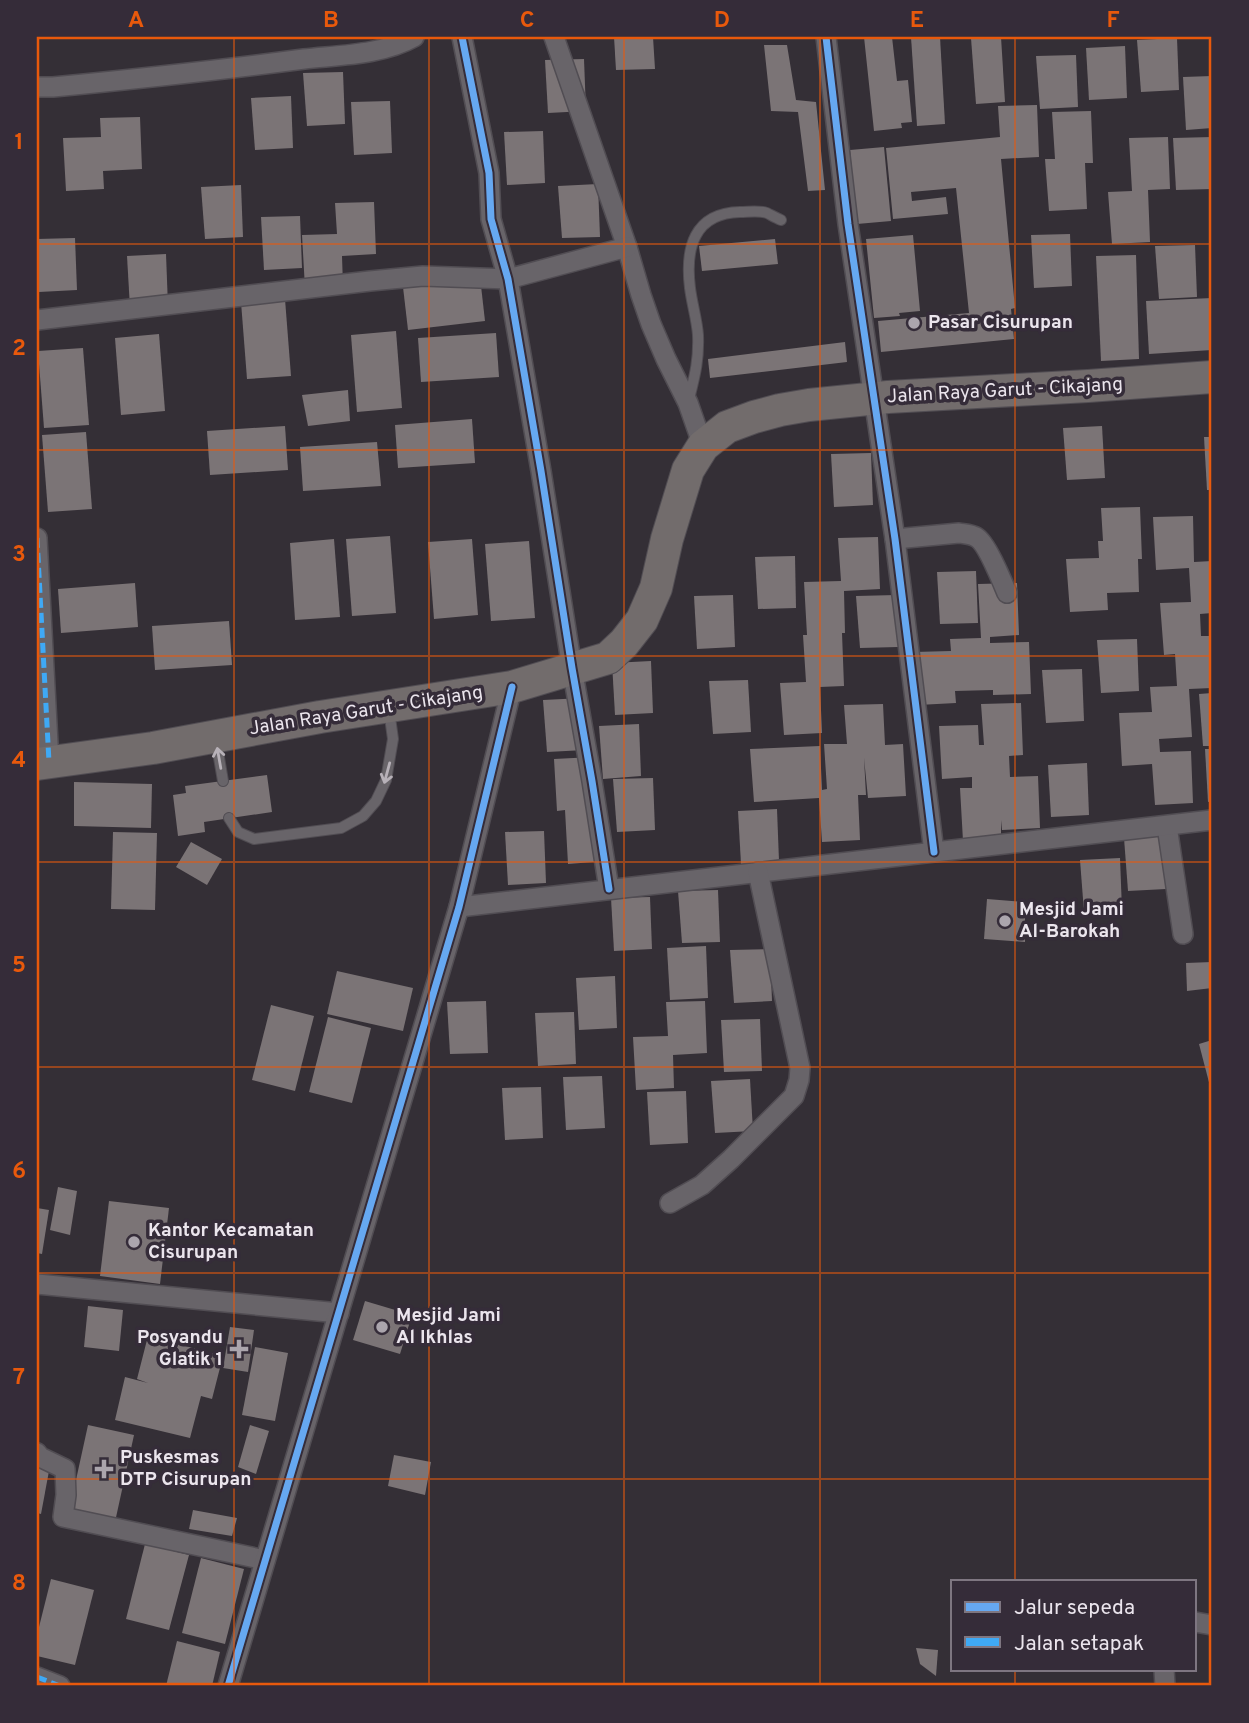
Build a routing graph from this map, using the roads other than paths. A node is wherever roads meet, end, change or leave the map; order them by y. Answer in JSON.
{"nodes":[{"id":1,"x":414,"y":37,"type":"edge"},
{"id":2,"x":462,"y":37,"type":"edge"},
{"id":3,"x":554,"y":37,"type":"edge"},
{"id":4,"x":826,"y":37,"type":"edge"},
{"id":5,"x":37,"y":88,"type":"edge"},
{"id":6,"x":781,"y":220,"type":"dead end"},
{"id":7,"x":628,"y":247,"type":"junction"},
{"id":8,"x":508,"y":279,"type":"junction"},
{"id":9,"x":37,"y":320,"type":"edge"},
{"id":10,"x":1212,"y":377,"type":"edge"},
{"id":11,"x":874,"y":399,"type":"junction"},
{"id":12,"x":688,"y":402,"type":"junction"},
{"id":13,"x":703,"y":446,"type":"junction"},
{"id":14,"x":37,"y":538,"type":"edge"},
{"id":15,"x":894,"y":539,"type":"junction"},
{"id":16,"x":1007,"y":593,"type":"dead end"},
{"id":17,"x":572,"y":668,"type":"junction"},
{"id":18,"x":512,"y":687,"type":"junction"},
{"id":19,"x":388,"y":706,"type":"junction"},
{"id":20,"x":215,"y":736,"type":"junction"},
{"id":21,"x":43,"y":763,"type":"edge"},
{"id":22,"x":223,"y":781,"type":"dead end"},
{"id":23,"x":229,"y":818,"type":"dead end"},
{"id":24,"x":1212,"y":820,"type":"edge"},
{"id":25,"x":1167,"y":825,"type":"junction"},
{"id":26,"x":934,"y":852,"type":"junction"},
{"id":27,"x":758,"y":872,"type":"junction"},
{"id":28,"x":609,"y":889,"type":"junction"},
{"id":29,"x":459,"y":906,"type":"junction"},
{"id":30,"x":1183,"y":934,"type":"dead end"},
{"id":31,"x":670,"y":1203,"type":"dead end"},
{"id":32,"x":37,"y":1283,"type":"edge"},
{"id":33,"x":339,"y":1312,"type":"junction"},
{"id":34,"x":37,"y":1453,"type":"edge"},
{"id":35,"x":265,"y":1559,"type":"junction"},
{"id":36,"x":37,"y":1677,"type":"edge"},
{"id":37,"x":60,"y":1686,"type":"edge"},
{"id":38,"x":228,"y":1686,"type":"edge"}],
"edges":[{"from":1,"to":5,"type":"street"},
{"from":2,"to":8,"type":"street"},
{"from":3,"to":7,"type":"street"},
{"from":4,"to":11,"type":"street"},
{"from":6,"to":12,"type":"lane"},
{"from":7,"to":8,"type":"street"},
{"from":7,"to":12,"type":"street"},
{"from":8,"to":9,"type":"street"},
{"from":8,"to":17,"type":"street"},
{"from":10,"to":11,"type":"main road","name":"Jalan Raya Garut - Cikajang"},
{"from":11,"to":13,"type":"main road","name":"Jalan Raya Garut - Cikajang"},
{"from":11,"to":15,"type":"street"},
{"from":12,"to":13,"type":"street"},
{"from":13,"to":17,"type":"main road","name":"Jalan Raya Garut - Cikajang"},
{"from":14,"to":21,"type":"street"},
{"from":15,"to":16,"type":"street"},
{"from":15,"to":26,"type":"street"},
{"from":17,"to":18,"type":"main road","name":"Jalan Raya Garut - Cikajang"},
{"from":17,"to":28,"type":"street"},
{"from":18,"to":19,"type":"main road","name":"Jalan Raya Garut - Cikajang"},
{"from":18,"to":29,"type":"street"},
{"from":19,"to":20,"type":"main road","name":"Jalan Raya Garut - Cikajang"},
{"from":19,"to":23,"type":"lane","one_way":true},
{"from":20,"to":21,"type":"main road","name":"Jalan Raya Garut - Cikajang"},
{"from":22,"to":20,"type":"lane","one_way":true},
{"from":24,"to":25,"type":"street"},
{"from":25,"to":26,"type":"street"},
{"from":25,"to":30,"type":"street"},
{"from":26,"to":27,"type":"street"},
{"from":27,"to":28,"type":"street"},
{"from":27,"to":31,"type":"street"},
{"from":28,"to":29,"type":"street"},
{"from":29,"to":33,"type":"street"},
{"from":32,"to":33,"type":"street"},
{"from":33,"to":35,"type":"street"},
{"from":34,"to":35,"type":"street"},
{"from":35,"to":38,"type":"street"},
{"from":36,"to":37,"type":"street"}]}
